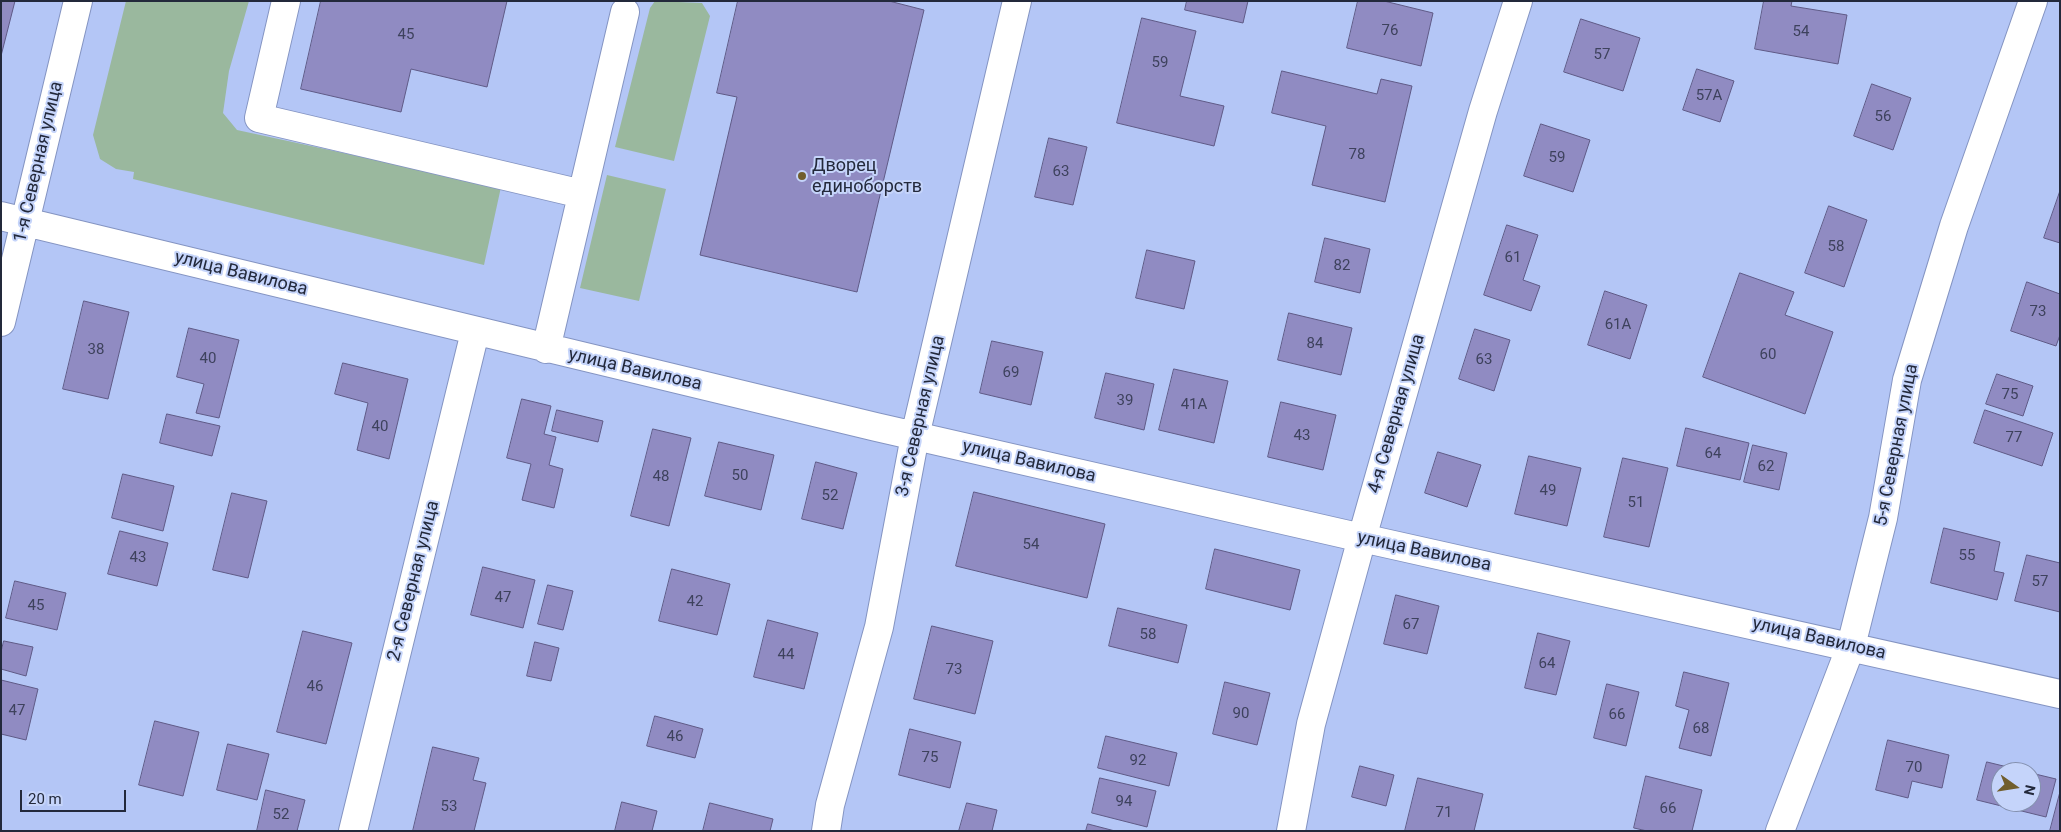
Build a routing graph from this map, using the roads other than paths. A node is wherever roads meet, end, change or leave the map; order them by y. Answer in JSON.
{"nodes":[{"id":1,"x":78,"y":1,"type":"edge"},
{"id":2,"x":286,"y":1,"type":"edge"},
{"id":3,"x":1017,"y":1,"type":"edge"},
{"id":4,"x":1518,"y":1,"type":"edge"},
{"id":5,"x":2033,"y":1,"type":"edge"},
{"id":6,"x":625,"y":12,"type":"dead end"},
{"id":7,"x":582,"y":194,"type":"junction"},
{"id":8,"x":13,"y":219,"type":"edge"},
{"id":9,"x":1,"y":322,"type":"edge"},
{"id":10,"x":475,"y":332,"type":"junction"},
{"id":11,"x":546,"y":349,"type":"junction"},
{"id":12,"x":915,"y":436,"type":"junction"},
{"id":13,"x":1362,"y":538,"type":"junction"},
{"id":14,"x":1851,"y":646,"type":"junction"},
{"id":15,"x":2060,"y":694,"type":"edge"},
{"id":16,"x":353,"y":831,"type":"edge"},
{"id":17,"x":826,"y":831,"type":"edge"},
{"id":18,"x":1291,"y":831,"type":"edge"},
{"id":19,"x":1780,"y":831,"type":"edge"}],
"edges":[{"from":1,"to":8,"type":"street","name":"1-я Северная улица"},
{"from":2,"to":7,"type":"street"},
{"from":3,"to":12,"type":"street","name":"3-я Северная улица"},
{"from":4,"to":13,"type":"street","name":"4-я Северная улица"},
{"from":5,"to":14,"type":"street","name":"5-я Северная улица"},
{"from":6,"to":7,"type":"street"},
{"from":7,"to":11,"type":"street"},
{"from":8,"to":9,"type":"street","name":"1-я Северная улица"},
{"from":8,"to":10,"type":"street","name":"улица Вавилова"},
{"from":10,"to":11,"type":"street","name":"улица Вавилова"},
{"from":10,"to":16,"type":"street","name":"2-я Северная улица"},
{"from":11,"to":12,"type":"street","name":"улица Вавилова"},
{"from":12,"to":13,"type":"street","name":"улица Вавилова"},
{"from":12,"to":17,"type":"street","name":"3-я Северная улица"},
{"from":13,"to":14,"type":"street","name":"улица Вавилова"},
{"from":13,"to":18,"type":"street","name":"4-я Северная улица"},
{"from":14,"to":15,"type":"street","name":"улица Вавилова"},
{"from":14,"to":19,"type":"street","name":"5-я Северная улица"}]}
